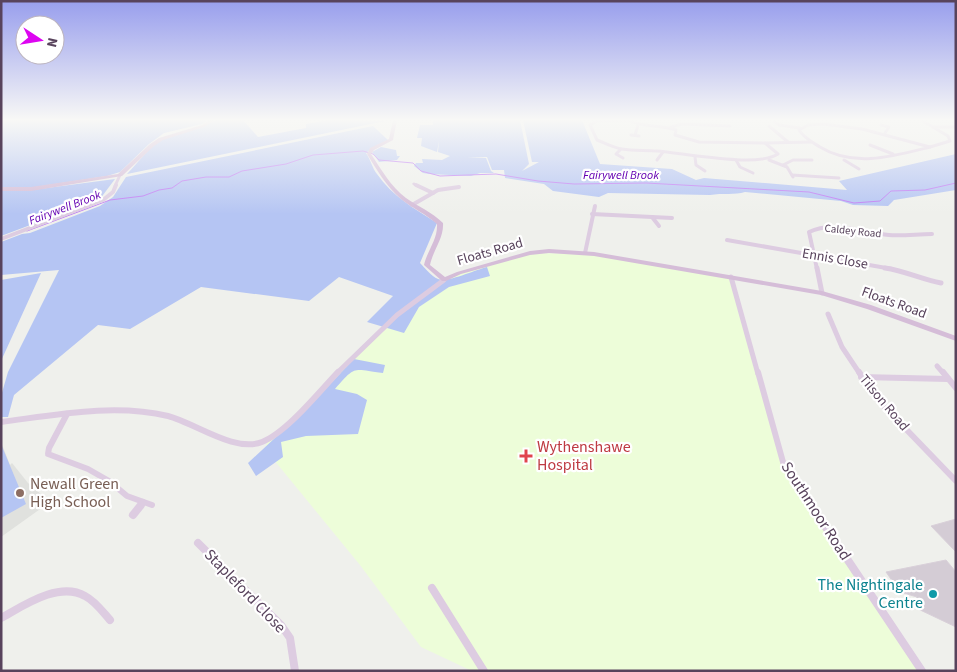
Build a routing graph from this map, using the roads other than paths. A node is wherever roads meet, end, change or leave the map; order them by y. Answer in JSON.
{"nodes":[{"id":1,"x":145,"y":151,"type":"edge"},
{"id":2,"x":372,"y":151,"type":"edge"},
{"id":3,"x":619,"y":151,"type":"edge"},
{"id":4,"x":654,"y":151,"type":"edge"},
{"id":5,"x":776,"y":151,"type":"edge"},
{"id":6,"x":823,"y":151,"type":"edge"},
{"id":7,"x":887,"y":151,"type":"edge"},
{"id":8,"x":906,"y":151,"type":"edge"},
{"id":9,"x":663,"y":152,"type":"junction"},
{"id":10,"x":894,"y":154,"type":"junction"},
{"id":11,"x":695,"y":157,"type":"junction"},
{"id":12,"x":620,"y":158,"type":"dead end"},
{"id":13,"x":842,"y":158,"type":"junction"},
{"id":14,"x":736,"y":160,"type":"junction"},
{"id":15,"x":768,"y":160,"type":"junction"},
{"id":16,"x":812,"y":160,"type":"dead end"},
{"id":17,"x":859,"y":160,"type":"junction"},
{"id":18,"x":664,"y":161,"type":"dead end"},
{"id":19,"x":850,"y":164,"type":"junction"},
{"id":20,"x":783,"y":165,"type":"junction"},
{"id":21,"x":859,"y":169,"type":"dead end"},
{"id":22,"x":698,"y":171,"type":"dead end"},
{"id":23,"x":749,"y":173,"type":"dead end"},
{"id":24,"x":120,"y":175,"type":"junction"},
{"id":25,"x":836,"y":178,"type":"dead end"},
{"id":26,"x":414,"y":184,"type":"dead end"},
{"id":27,"x":459,"y":187,"type":"dead end"},
{"id":28,"x":1,"y":189,"type":"edge"},
{"id":29,"x":432,"y":193,"type":"junction"},
{"id":30,"x":412,"y":204,"type":"junction"},
{"id":31,"x":595,"y":206,"type":"dead end"},
{"id":32,"x":592,"y":214,"type":"junction"},
{"id":33,"x":652,"y":217,"type":"junction"},
{"id":34,"x":672,"y":218,"type":"dead end"},
{"id":35,"x":659,"y":226,"type":"dead end"},
{"id":36,"x":932,"y":234,"type":"dead end"},
{"id":37,"x":1,"y":240,"type":"edge"},
{"id":38,"x":727,"y":240,"type":"dead end"},
{"id":39,"x":585,"y":253,"type":"junction"},
{"id":40,"x":815,"y":255,"type":"junction"},
{"id":41,"x":731,"y":277,"type":"junction"},
{"id":42,"x":444,"y":280,"type":"junction"},
{"id":43,"x":940,"y":283,"type":"dead end"},
{"id":44,"x":822,"y":293,"type":"junction"},
{"id":45,"x":828,"y":314,"type":"dead end"},
{"id":46,"x":956,"y":339,"type":"edge"},
{"id":47,"x":937,"y":366,"type":"dead end"},
{"id":48,"x":861,"y":377,"type":"junction"},
{"id":49,"x":948,"y":379,"type":"junction"},
{"id":50,"x":956,"y":388,"type":"edge"},
{"id":51,"x":67,"y":414,"type":"junction"},
{"id":52,"x":1,"y":422,"type":"edge"},
{"id":53,"x":956,"y":481,"type":"edge"},
{"id":54,"x":143,"y":502,"type":"junction"},
{"id":55,"x":152,"y":505,"type":"dead end"},
{"id":56,"x":133,"y":515,"type":"dead end"},
{"id":57,"x":198,"y":543,"type":"dead end"},
{"id":58,"x":432,"y":588,"type":"dead end"},
{"id":59,"x":1,"y":618,"type":"edge"},
{"id":60,"x":110,"y":620,"type":"dead end"},
{"id":61,"x":295,"y":671,"type":"edge"},
{"id":62,"x":484,"y":671,"type":"edge"},
{"id":63,"x":922,"y":671,"type":"edge"}],
"edges":[{"from":1,"to":24,"type":"street"},
{"from":2,"to":30,"type":"street"},
{"from":3,"to":12,"type":"street"},
{"from":4,"to":9,"type":"street"},
{"from":5,"to":15,"type":"street"},
{"from":6,"to":13,"type":"street"},
{"from":7,"to":10,"type":"street"},
{"from":8,"to":10,"type":"street"},
{"from":9,"to":11,"type":"street"},
{"from":9,"to":18,"type":"street"},
{"from":10,"to":17,"type":"street"},
{"from":11,"to":14,"type":"street"},
{"from":11,"to":22,"type":"street"},
{"from":13,"to":17,"type":"street"},
{"from":13,"to":19,"type":"street"},
{"from":14,"to":15,"type":"street"},
{"from":14,"to":23,"type":"street"},
{"from":15,"to":20,"type":"street"},
{"from":16,"to":20,"type":"street"},
{"from":17,"to":19,"type":"street"},
{"from":19,"to":21,"type":"street"},
{"from":20,"to":25,"type":"street"},
{"from":24,"to":28,"type":"street"},
{"from":24,"to":37,"type":"street"},
{"from":26,"to":29,"type":"street"},
{"from":27,"to":29,"type":"street"},
{"from":29,"to":30,"type":"street"},
{"from":30,"to":42,"type":"street"},
{"from":31,"to":32,"type":"street"},
{"from":32,"to":33,"type":"street"},
{"from":32,"to":39,"type":"street"},
{"from":33,"to":34,"type":"street"},
{"from":33,"to":35,"type":"street"},
{"from":36,"to":40,"type":"street","name":"Caldey Road"},
{"from":38,"to":40,"type":"street","name":"Ennis Close"},
{"from":39,"to":41,"type":"street","name":"Floats Road"},
{"from":39,"to":42,"type":"street","name":"Floats Road"},
{"from":40,"to":43,"type":"street","name":"Ennis Close"},
{"from":40,"to":44,"type":"street","name":"Caldey Road"},
{"from":41,"to":44,"type":"street","name":"Floats Road"},
{"from":41,"to":63,"type":"street","name":"Southmoor Road"},
{"from":42,"to":51,"type":"street","name":"Floats Road"},
{"from":44,"to":46,"type":"street","name":"Floats Road"},
{"from":45,"to":48,"type":"street","name":"Tilson Road"},
{"from":47,"to":49,"type":"street"},
{"from":48,"to":49,"type":"street"},
{"from":48,"to":53,"type":"street","name":"Tilson Road"},
{"from":49,"to":50,"type":"street"},
{"from":51,"to":52,"type":"street","name":"Floats Road"},
{"from":51,"to":54,"type":"street"},
{"from":54,"to":55,"type":"street"},
{"from":54,"to":56,"type":"street"},
{"from":57,"to":61,"type":"street","name":"Stapleford Close"},
{"from":58,"to":62,"type":"street"},
{"from":59,"to":60,"type":"street"}]}
